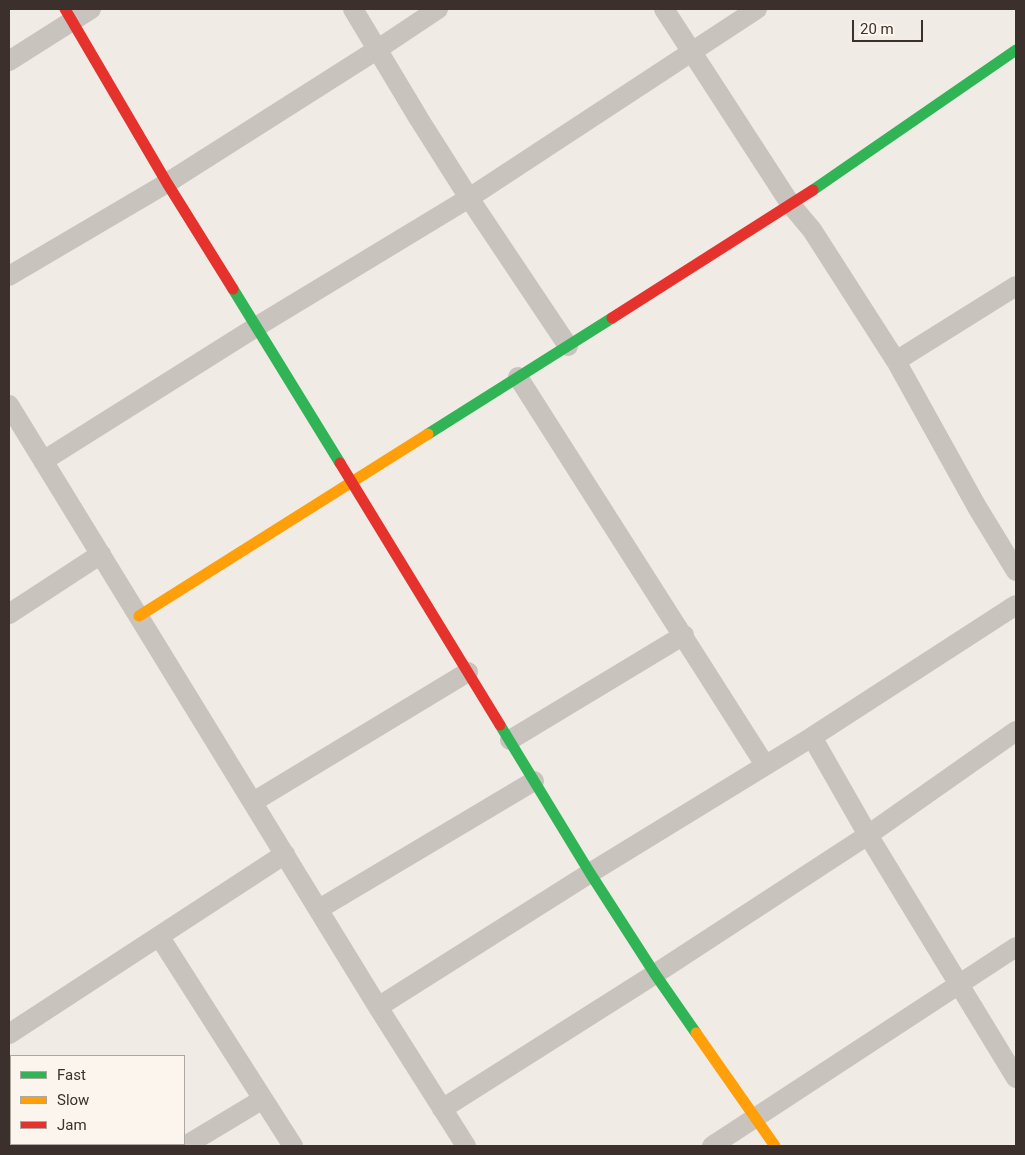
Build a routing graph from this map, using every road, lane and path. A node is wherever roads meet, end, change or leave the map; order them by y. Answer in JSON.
{"nodes":[{"id":1,"x":91,"y":9,"type":"edge"},
{"id":2,"x":353,"y":9,"type":"edge"},
{"id":3,"x":438,"y":9,"type":"edge"},
{"id":4,"x":664,"y":9,"type":"edge"},
{"id":5,"x":757,"y":9,"type":"edge"},
{"id":6,"x":68,"y":15,"type":"edge"},
{"id":7,"x":378,"y":49,"type":"junction"},
{"id":8,"x":1016,"y":50,"type":"edge"},
{"id":9,"x":693,"y":52,"type":"junction"},
{"id":10,"x":9,"y":61,"type":"edge"},
{"id":11,"x":168,"y":183,"type":"junction"},
{"id":12,"x":469,"y":198,"type":"junction"},
{"id":13,"x":791,"y":205,"type":"junction"},
{"id":14,"x":9,"y":276,"type":"edge"},
{"id":15,"x":1016,"y":286,"type":"edge"},
{"id":16,"x":256,"y":327,"type":"junction"},
{"id":17,"x":568,"y":346,"type":"junction"},
{"id":18,"x":896,"y":361,"type":"junction"},
{"id":19,"x":518,"y":377,"type":"junction"},
{"id":20,"x":9,"y":405,"type":"edge"},
{"id":21,"x":43,"y":461,"type":"junction"},
{"id":22,"x":352,"y":482,"type":"junction"},
{"id":23,"x":101,"y":554,"type":"junction"},
{"id":24,"x":1016,"y":571,"type":"edge"},
{"id":25,"x":1016,"y":604,"type":"edge"},
{"id":26,"x":9,"y":614,"type":"edge"},
{"id":27,"x":138,"y":616,"type":"junction"},
{"id":28,"x":684,"y":635,"type":"junction"},
{"id":29,"x":468,"y":672,"type":"junction"},
{"id":30,"x":1016,"y":731,"type":"edge"},
{"id":31,"x":812,"y":737,"type":"junction"},
{"id":32,"x":510,"y":740,"type":"junction"},
{"id":33,"x":765,"y":765,"type":"junction"},
{"id":34,"x":534,"y":782,"type":"junction"},
{"id":35,"x":253,"y":802,"type":"junction"},
{"id":36,"x":868,"y":835,"type":"junction"},
{"id":37,"x":285,"y":854,"type":"junction"},
{"id":38,"x":590,"y":873,"type":"junction"},
{"id":39,"x":319,"y":909,"type":"junction"},
{"id":40,"x":159,"y":936,"type":"junction"},
{"id":41,"x":1016,"y":947,"type":"edge"},
{"id":42,"x":655,"y":974,"type":"junction"},
{"id":43,"x":959,"y":984,"type":"junction"},
{"id":44,"x":378,"y":1007,"type":"junction"},
{"id":45,"x":9,"y":1034,"type":"edge"},
{"id":46,"x":1016,"y":1078,"type":"edge"},
{"id":47,"x":263,"y":1099,"type":"junction"},
{"id":48,"x":442,"y":1109,"type":"junction"},
{"id":49,"x":756,"y":1117,"type":"junction"},
{"id":50,"x":185,"y":1146,"type":"edge"},
{"id":51,"x":293,"y":1146,"type":"edge"},
{"id":52,"x":466,"y":1146,"type":"edge"},
{"id":53,"x":712,"y":1146,"type":"edge"},
{"id":54,"x":775,"y":1146,"type":"edge"}],
"edges":[{"from":1,"to":6,"type":"street"},
{"from":2,"to":7,"type":"street"},
{"from":3,"to":7,"type":"street"},
{"from":4,"to":9,"type":"street"},
{"from":5,"to":9,"type":"street"},
{"from":6,"to":10,"type":"street"},
{"from":6,"to":11,"type":"street"},
{"from":7,"to":11,"type":"street"},
{"from":7,"to":12,"type":"street"},
{"from":8,"to":13,"type":"street"},
{"from":9,"to":12,"type":"street"},
{"from":9,"to":13,"type":"street"},
{"from":11,"to":14,"type":"street"},
{"from":11,"to":16,"type":"street"},
{"from":12,"to":16,"type":"street"},
{"from":12,"to":17,"type":"street"},
{"from":13,"to":17,"type":"street"},
{"from":13,"to":18,"type":"street"},
{"from":15,"to":18,"type":"street"},
{"from":16,"to":21,"type":"street"},
{"from":16,"to":22,"type":"street"},
{"from":17,"to":19,"type":"street"},
{"from":18,"to":24,"type":"street"},
{"from":19,"to":22,"type":"street"},
{"from":19,"to":28,"type":"street"},
{"from":20,"to":21,"type":"street"},
{"from":21,"to":23,"type":"street"},
{"from":22,"to":27,"type":"street"},
{"from":22,"to":29,"type":"street"},
{"from":23,"to":26,"type":"street"},
{"from":23,"to":27,"type":"street"},
{"from":25,"to":31,"type":"street"},
{"from":27,"to":35,"type":"street"},
{"from":28,"to":32,"type":"street"},
{"from":28,"to":33,"type":"street"},
{"from":29,"to":32,"type":"street"},
{"from":29,"to":35,"type":"street"},
{"from":30,"to":36,"type":"street"},
{"from":31,"to":33,"type":"street"},
{"from":31,"to":36,"type":"street"},
{"from":32,"to":34,"type":"street"},
{"from":33,"to":38,"type":"street"},
{"from":34,"to":38,"type":"street"},
{"from":34,"to":39,"type":"street"},
{"from":35,"to":37,"type":"street"},
{"from":36,"to":42,"type":"street"},
{"from":36,"to":43,"type":"street"},
{"from":37,"to":39,"type":"street"},
{"from":37,"to":40,"type":"street"},
{"from":38,"to":42,"type":"street"},
{"from":38,"to":44,"type":"street"},
{"from":39,"to":44,"type":"street"},
{"from":40,"to":45,"type":"street"},
{"from":40,"to":47,"type":"street"},
{"from":41,"to":43,"type":"street"},
{"from":42,"to":48,"type":"street"},
{"from":42,"to":49,"type":"street"},
{"from":43,"to":46,"type":"street"},
{"from":43,"to":49,"type":"street"},
{"from":44,"to":48,"type":"street"},
{"from":47,"to":50,"type":"street"},
{"from":47,"to":51,"type":"street"},
{"from":48,"to":52,"type":"street"},
{"from":49,"to":53,"type":"street"},
{"from":49,"to":54,"type":"street"}]}
